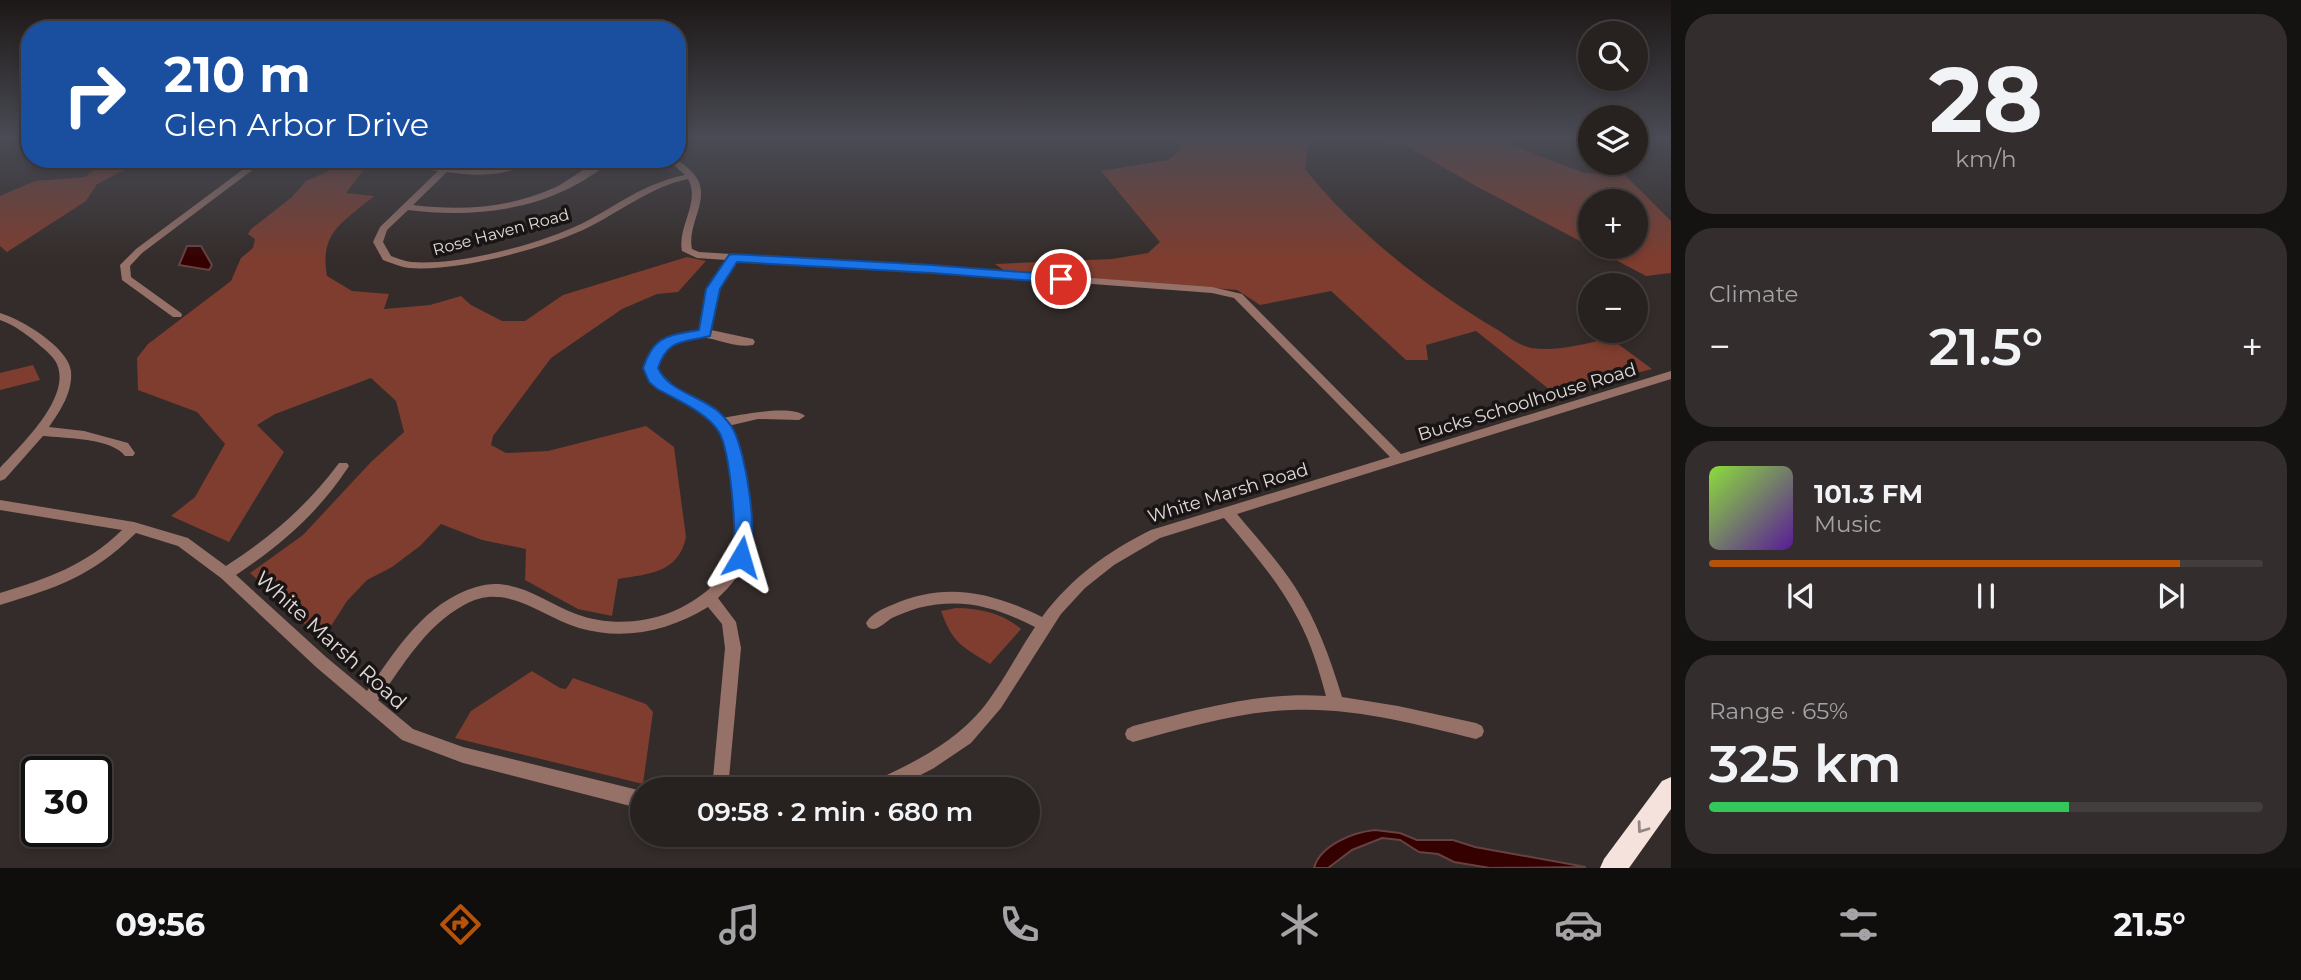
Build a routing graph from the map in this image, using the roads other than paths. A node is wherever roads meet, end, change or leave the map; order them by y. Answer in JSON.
{"nodes":[{"id":1,"x":237,"y":179,"type":"edge"},
{"id":2,"x":435,"y":179,"type":"edge"},
{"id":3,"x":580,"y":179,"type":"edge"},
{"id":4,"x":682,"y":179,"type":"edge"},
{"id":5,"x":692,"y":179,"type":"edge"},
{"id":6,"x":405,"y":207,"type":"junction"},
{"id":7,"x":733,"y":258,"type":"junction"},
{"id":8,"x":177,"y":315,"type":"dead end"},
{"id":9,"x":0,"y":316,"type":"edge"},
{"id":10,"x":705,"y":333,"type":"junction"},
{"id":11,"x":749,"y":342,"type":"dead end"},
{"id":12,"x":1671,"y":375,"type":"edge"},
{"id":13,"x":799,"y":416,"type":"dead end"},
{"id":14,"x":721,"y":423,"type":"junction"},
{"id":15,"x":40,"y":430,"type":"junction"},
{"id":16,"x":129,"y":453,"type":"dead end"},
{"id":17,"x":1400,"y":460,"type":"junction"},
{"id":18,"x":343,"y":466,"type":"dead end"},
{"id":19,"x":0,"y":476,"type":"edge"},
{"id":20,"x":0,"y":505,"type":"edge"},
{"id":21,"x":1228,"y":513,"type":"junction"},
{"id":22,"x":134,"y":527,"type":"junction"},
{"id":23,"x":226,"y":574,"type":"junction"},
{"id":24,"x":709,"y":598,"type":"junction"},
{"id":25,"x":0,"y":599,"type":"edge"},
{"id":26,"x":873,"y":623,"type":"dead end"},
{"id":27,"x":1044,"y":625,"type":"junction"},
{"id":28,"x":368,"y":702,"type":"junction"},
{"id":29,"x":1336,"y":703,"type":"junction"},
{"id":30,"x":1476,"y":731,"type":"dead end"},
{"id":31,"x":1133,"y":734,"type":"dead end"},
{"id":32,"x":721,"y":777,"type":"edge"},
{"id":33,"x":899,"y":777,"type":"edge"},
{"id":34,"x":1671,"y":789,"type":"edge"},
{"id":35,"x":630,"y":797,"type":"edge"},
{"id":36,"x":1613,"y":868,"type":"edge"}],
"edges":[{"from":1,"to":8,"type":"street"},
{"from":2,"to":6,"type":"street","name":"Rose Haven Road"},
{"from":3,"to":6,"type":"street"},
{"from":4,"to":6,"type":"street","name":"Rose Haven Road"},
{"from":5,"to":7,"type":"street","name":"Bucks Schoolhouse Road"},
{"from":7,"to":10,"type":"street"},
{"from":7,"to":17,"type":"street","name":"Bucks Schoolhouse Road"},
{"from":9,"to":15,"type":"street"},
{"from":10,"to":11,"type":"street"},
{"from":10,"to":14,"type":"street"},
{"from":12,"to":17,"type":"street","name":"Bucks Schoolhouse Road"},
{"from":13,"to":14,"type":"street"},
{"from":14,"to":24,"type":"street"},
{"from":15,"to":16,"type":"street"},
{"from":15,"to":19,"type":"street"},
{"from":17,"to":21,"type":"street","name":"White Marsh Road"},
{"from":18,"to":23,"type":"street"},
{"from":20,"to":22,"type":"street","name":"White Marsh Road"},
{"from":21,"to":27,"type":"street","name":"White Marsh Road"},
{"from":21,"to":29,"type":"street"},
{"from":22,"to":23,"type":"street","name":"White Marsh Road"},
{"from":22,"to":25,"type":"street"},
{"from":23,"to":28,"type":"street","name":"White Marsh Road"},
{"from":24,"to":28,"type":"street"},
{"from":24,"to":32,"type":"street"},
{"from":26,"to":27,"type":"street"},
{"from":27,"to":33,"type":"street","name":"White Marsh Road"},
{"from":28,"to":35,"type":"street","name":"White Marsh Road"},
{"from":29,"to":30,"type":"street"},
{"from":29,"to":31,"type":"street"},
{"from":34,"to":36,"type":"highway","one_way":true}]}
